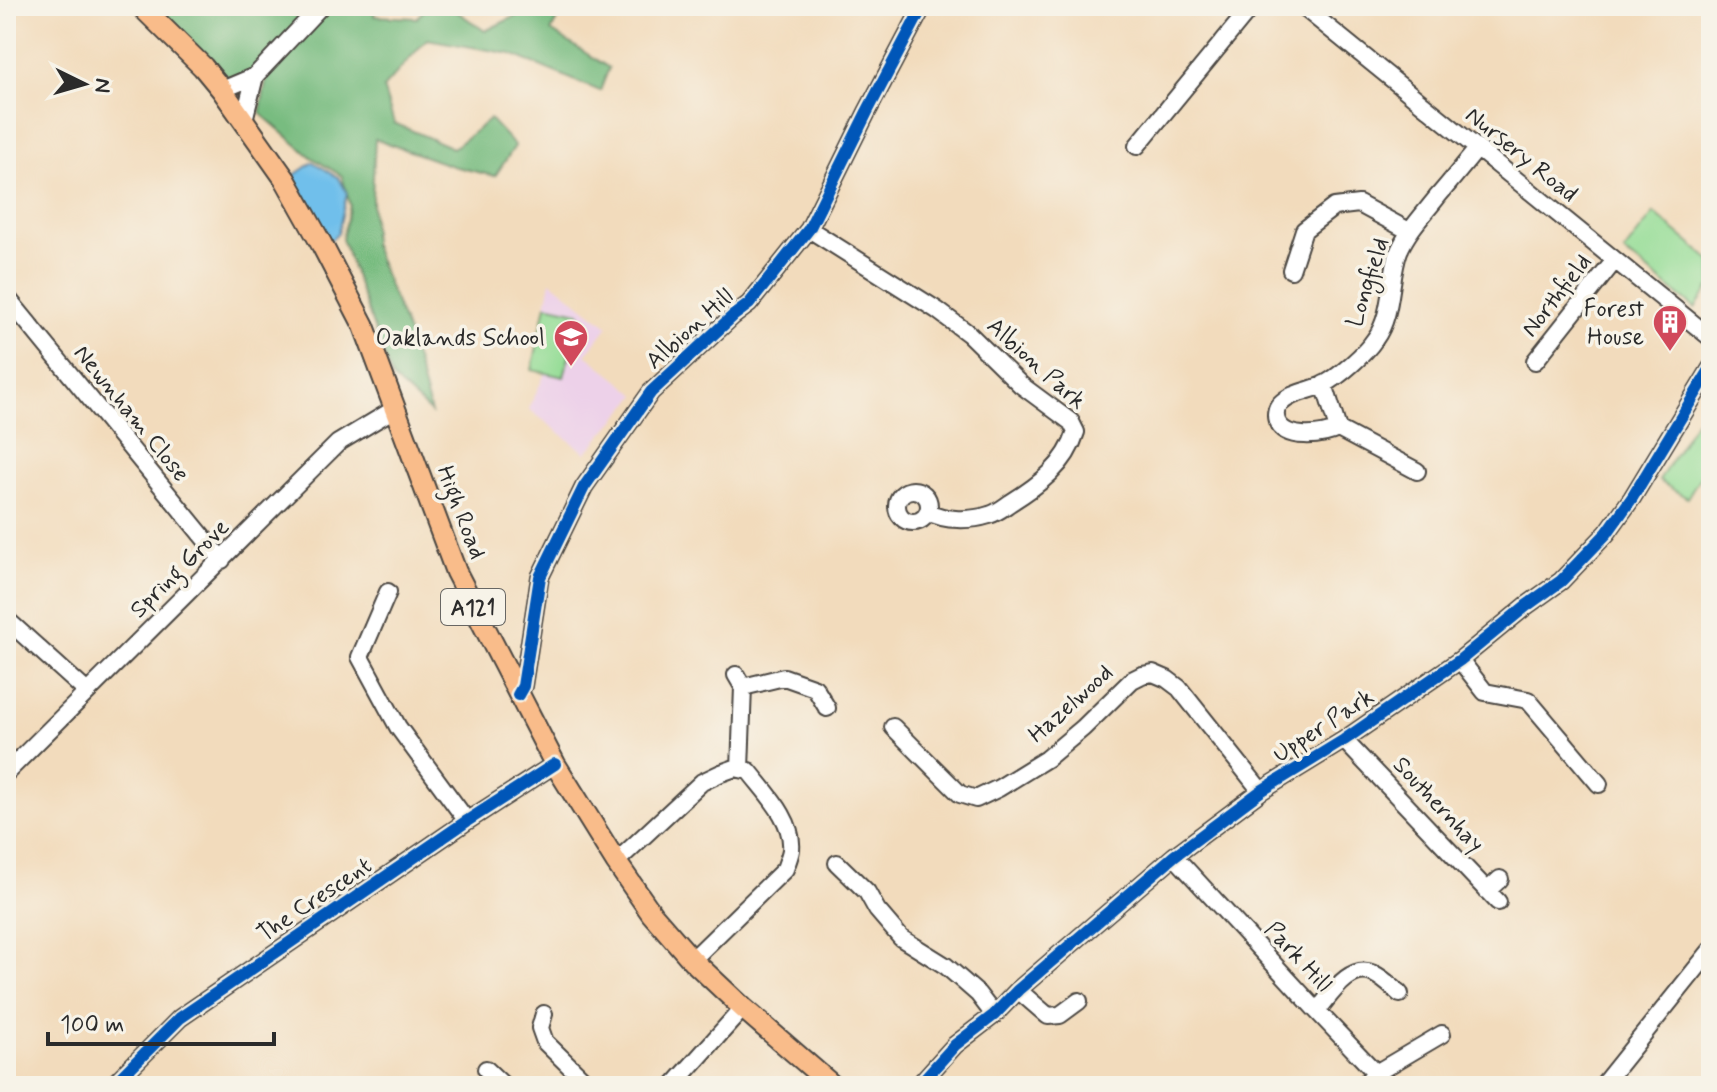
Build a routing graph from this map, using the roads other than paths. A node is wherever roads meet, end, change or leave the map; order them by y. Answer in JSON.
{"nodes":[{"id":1,"x":141,"y":6,"type":"edge"},
{"id":2,"x":321,"y":6,"type":"edge"},
{"id":3,"x":923,"y":6,"type":"edge"},
{"id":4,"x":1252,"y":6,"type":"edge"},
{"id":5,"x":1302,"y":6,"type":"edge"},
{"id":6,"x":255,"y":76,"type":"junction"},
{"id":7,"x":222,"y":90,"type":"junction"},
{"id":8,"x":244,"y":120,"type":"junction"},
{"id":9,"x":1137,"y":146,"type":"dead end"},
{"id":10,"x":1477,"y":149,"type":"junction"},
{"id":11,"x":809,"y":229,"type":"junction"},
{"id":12,"x":1409,"y":231,"type":"junction"},
{"id":13,"x":1615,"y":260,"type":"junction"},
{"id":14,"x":1291,"y":270,"type":"dead end"},
{"id":15,"x":6,"y":296,"type":"edge"},
{"id":16,"x":1711,"y":338,"type":"edge"},
{"id":17,"x":1535,"y":361,"type":"dead end"},
{"id":18,"x":1711,"y":368,"type":"edge"},
{"id":19,"x":1324,"y":384,"type":"junction"},
{"id":20,"x":396,"y":408,"type":"junction"},
{"id":21,"x":1338,"y":429,"type":"junction"},
{"id":22,"x":1417,"y":471,"type":"dead end"},
{"id":23,"x":928,"y":512,"type":"dead end"},
{"id":24,"x":222,"y":560,"type":"junction"},
{"id":25,"x":388,"y":592,"type":"dead end"},
{"id":26,"x":6,"y":619,"type":"edge"},
{"id":27,"x":1460,"y":660,"type":"junction"},
{"id":28,"x":87,"y":692,"type":"junction"},
{"id":29,"x":518,"y":695,"type":"junction"},
{"id":30,"x":827,"y":708,"type":"dead end"},
{"id":31,"x":893,"y":727,"type":"dead end"},
{"id":32,"x":1344,"y":740,"type":"junction"},
{"id":33,"x":555,"y":764,"type":"junction"},
{"id":34,"x":740,"y":769,"type":"junction"},
{"id":35,"x":6,"y":773,"type":"edge"},
{"id":36,"x":1599,"y":784,"type":"dead end"},
{"id":37,"x":1261,"y":791,"type":"junction"},
{"id":38,"x":467,"y":821,"type":"junction"},
{"id":39,"x":1174,"y":856,"type":"junction"},
{"id":40,"x":616,"y":862,"type":"junction"},
{"id":41,"x":837,"y":863,"type":"dead end"},
{"id":42,"x":1495,"y":891,"type":"dead end"},
{"id":43,"x":1711,"y":950,"type":"edge"},
{"id":44,"x":692,"y":960,"type":"junction"},
{"id":45,"x":1018,"y":990,"type":"junction"},
{"id":46,"x":1400,"y":994,"type":"dead end"},
{"id":47,"x":1079,"y":1001,"type":"dead end"},
{"id":48,"x":743,"y":1008,"type":"junction"},
{"id":49,"x":1317,"y":1011,"type":"junction"},
{"id":50,"x":544,"y":1014,"type":"dead end"},
{"id":51,"x":994,"y":1015,"type":"junction"},
{"id":52,"x":1442,"y":1034,"type":"dead end"},
{"id":53,"x":486,"y":1069,"type":"dead end"},
{"id":54,"x":1376,"y":1073,"type":"junction"},
{"id":55,"x":112,"y":1086,"type":"edge"},
{"id":56,"x":504,"y":1086,"type":"edge"},
{"id":57,"x":590,"y":1086,"type":"edge"},
{"id":58,"x":673,"y":1086,"type":"edge"},
{"id":59,"x":833,"y":1086,"type":"edge"},
{"id":60,"x":918,"y":1086,"type":"edge"},
{"id":61,"x":1362,"y":1086,"type":"edge"},
{"id":62,"x":1602,"y":1086,"type":"edge"}],
"edges":[{"from":1,"to":7,"type":"main road","name":"High Road","number":"A121"},
{"from":2,"to":6,"type":"street"},
{"from":3,"to":11,"type":"street","name":"Albion Hill"},
{"from":4,"to":9,"type":"street"},
{"from":5,"to":10,"type":"street","name":"Nursery Road"},
{"from":6,"to":7,"type":"street"},
{"from":6,"to":8,"type":"street"},
{"from":7,"to":8,"type":"main road","name":"High Road","number":"A121"},
{"from":8,"to":20,"type":"main road","name":"High Road","number":"A121"},
{"from":10,"to":12,"type":"street","name":"Longfield"},
{"from":10,"to":13,"type":"street","name":"Nursery Road"},
{"from":11,"to":23,"type":"street","name":"Albion Park"},
{"from":11,"to":29,"type":"street","name":"Albion Hill"},
{"from":12,"to":14,"type":"street"},
{"from":12,"to":19,"type":"street","name":"Longfield"},
{"from":13,"to":16,"type":"street","name":"Nursery Road"},
{"from":13,"to":17,"type":"street","name":"Northfield"},
{"from":15,"to":24,"type":"street","name":"Newnham Close"},
{"from":18,"to":27,"type":"street","name":"Upper Park"},
{"from":19,"to":21,"type":"street"},
{"from":19,"to":21,"type":"street","name":"Longfield"},
{"from":20,"to":24,"type":"street","name":"Spring Grove"},
{"from":20,"to":29,"type":"main road","name":"High Road","number":"A121"},
{"from":21,"to":22,"type":"street"},
{"from":24,"to":28,"type":"street","name":"Spring Grove"},
{"from":25,"to":38,"type":"street"},
{"from":26,"to":28,"type":"street"},
{"from":27,"to":32,"type":"street","name":"Upper Park"},
{"from":27,"to":36,"type":"street"},
{"from":28,"to":35,"type":"street","name":"Spring Grove"},
{"from":29,"to":33,"type":"main road","name":"High Road","number":"A121"},
{"from":30,"to":34,"type":"street"},
{"from":31,"to":37,"type":"street","name":"Hazelwood"},
{"from":32,"to":37,"type":"street","name":"Upper Park"},
{"from":32,"to":42,"type":"street","name":"Southernhay"},
{"from":33,"to":38,"type":"street","name":"The Crescent"},
{"from":33,"to":40,"type":"main road","name":"High Road","number":"A121"},
{"from":34,"to":40,"type":"street"},
{"from":34,"to":44,"type":"street"},
{"from":37,"to":39,"type":"street","name":"Upper Park"},
{"from":38,"to":55,"type":"street","name":"The Crescent"},
{"from":39,"to":45,"type":"street","name":"Upper Park"},
{"from":39,"to":49,"type":"street","name":"Park Hill"},
{"from":40,"to":44,"type":"main road","name":"High Road","number":"A121"},
{"from":41,"to":51,"type":"street"},
{"from":43,"to":62,"type":"street"},
{"from":44,"to":48,"type":"main road","name":"High Road","number":"A121"},
{"from":45,"to":47,"type":"street"},
{"from":45,"to":51,"type":"street","name":"Upper Park"},
{"from":46,"to":49,"type":"street"},
{"from":48,"to":58,"type":"street"},
{"from":48,"to":59,"type":"main road","name":"High Road","number":"A121"},
{"from":49,"to":54,"type":"street","name":"Park Hill"},
{"from":50,"to":57,"type":"street"},
{"from":51,"to":60,"type":"street","name":"Upper Park"},
{"from":52,"to":54,"type":"street"},
{"from":53,"to":56,"type":"street"},
{"from":54,"to":61,"type":"street"}]}
